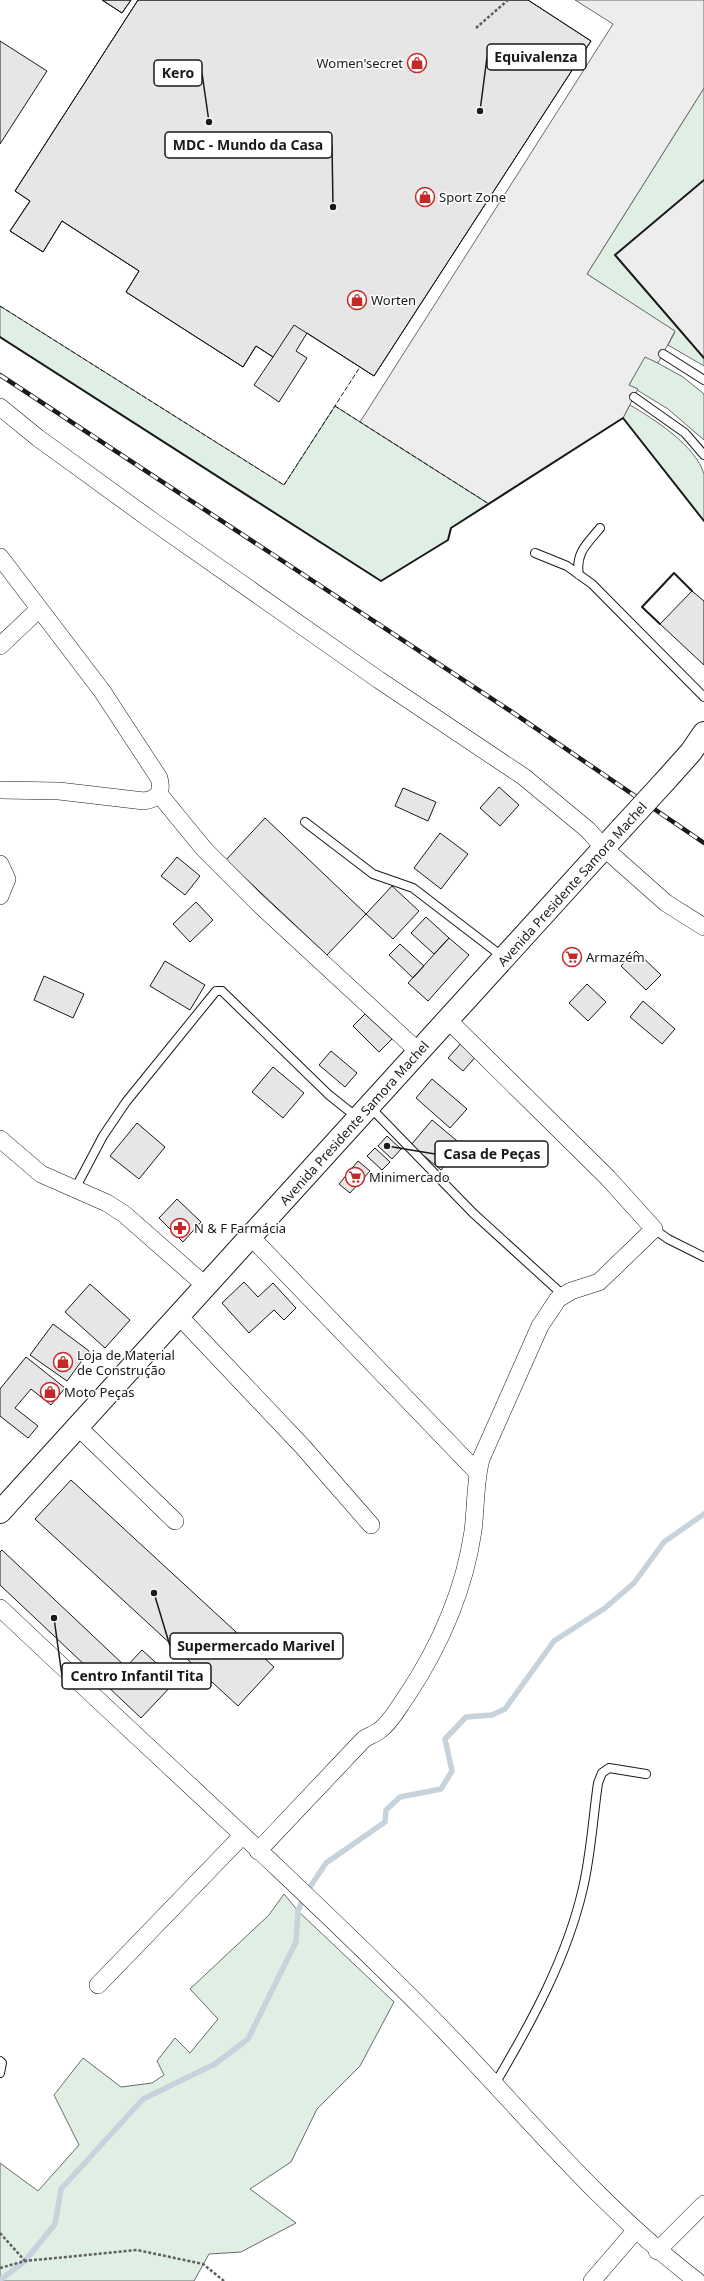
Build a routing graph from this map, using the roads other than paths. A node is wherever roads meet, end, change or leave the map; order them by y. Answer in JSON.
{"nodes":[{"id":1,"x":663,"y":354,"type":"dead end"},
{"id":2,"x":704,"y":380,"type":"edge"},
{"id":3,"x":634,"y":397,"type":"dead end"},
{"id":4,"x":0,"y":407,"type":"edge"},
{"id":5,"x":704,"y":455,"type":"edge"},
{"id":6,"x":600,"y":528,"type":"dead end"},
{"id":7,"x":535,"y":553,"type":"dead end"},
{"id":8,"x":0,"y":557,"type":"edge"},
{"id":9,"x":580,"y":575,"type":"junction"},
{"id":10,"x":38,"y":610,"type":"junction"},
{"id":11,"x":0,"y":646,"type":"edge"},
{"id":12,"x":704,"y":697,"type":"edge"},
{"id":13,"x":704,"y":733,"type":"edge"},
{"id":14,"x":697,"y":747,"type":"edge"},
{"id":15,"x":0,"y":790,"type":"edge"},
{"id":16,"x":159,"y":794,"type":"junction"},
{"id":17,"x":305,"y":822,"type":"dead end"},
{"id":18,"x":604,"y":848,"type":"junction"},
{"id":19,"x":0,"y":864,"type":"edge"},
{"id":20,"x":0,"y":896,"type":"edge"},
{"id":21,"x":704,"y":927,"type":"edge"},
{"id":22,"x":504,"y":958,"type":"junction"},
{"id":23,"x":448,"y":1020,"type":"junction"},
{"id":24,"x":419,"y":1052,"type":"junction"},
{"id":25,"x":364,"y":1112,"type":"junction"},
{"id":26,"x":0,"y":1139,"type":"edge"},
{"id":27,"x":75,"y":1189,"type":"junction"},
{"id":28,"x":654,"y":1229,"type":"junction"},
{"id":29,"x":250,"y":1237,"type":"junction"},
{"id":30,"x":704,"y":1257,"type":"edge"},
{"id":31,"x":206,"y":1286,"type":"junction"},
{"id":32,"x":563,"y":1295,"type":"junction"},
{"id":33,"x":179,"y":1316,"type":"junction"},
{"id":34,"x":78,"y":1427,"type":"junction"},
{"id":35,"x":478,"y":1473,"type":"junction"},
{"id":36,"x":0,"y":1512,"type":"edge"},
{"id":37,"x":174,"y":1521,"type":"dead end"},
{"id":38,"x":371,"y":1525,"type":"dead end"},
{"id":39,"x":0,"y":1608,"type":"edge"},
{"id":40,"x":646,"y":1774,"type":"dead end"},
{"id":41,"x":242,"y":1836,"type":"junction"},
{"id":42,"x":258,"y":1851,"type":"junction"},
{"id":43,"x":98,"y":1985,"type":"dead end"},
{"id":44,"x":0,"y":2060,"type":"edge"},
{"id":45,"x":0,"y":2073,"type":"edge"},
{"id":46,"x":495,"y":2084,"type":"junction"},
{"id":47,"x":704,"y":2204,"type":"edge"},
{"id":48,"x":635,"y":2231,"type":"junction"},
{"id":49,"x":657,"y":2251,"type":"junction"},
{"id":50,"x":592,"y":2281,"type":"edge"},
{"id":51,"x":697,"y":2281,"type":"edge"}],
"edges":[{"from":1,"to":2,"type":"lane"},
{"from":3,"to":5,"type":"lane"},
{"from":4,"to":18,"type":"street"},
{"from":6,"to":9,"type":"lane"},
{"from":7,"to":9,"type":"lane"},
{"from":8,"to":10,"type":"street"},
{"from":9,"to":12,"type":"lane"},
{"from":10,"to":11,"type":"street"},
{"from":10,"to":16,"type":"street"},
{"from":13,"to":14,"type":"main road","name":"Avenida Presidente Samora Machel"},
{"from":14,"to":18,"type":"main road","name":"Avenida Presidente Samora Machel","bridge":true},
{"from":15,"to":16,"type":"street"},
{"from":16,"to":24,"type":"street"},
{"from":17,"to":22,"type":"lane"},
{"from":18,"to":21,"type":"street"},
{"from":18,"to":22,"type":"main road","name":"Avenida Presidente Samora Machel"},
{"from":19,"to":20,"type":"street"},
{"from":22,"to":23,"type":"main road","name":"Avenida Presidente Samora Machel"},
{"from":23,"to":24,"type":"main road","name":"Avenida Presidente Samora Machel"},
{"from":23,"to":28,"type":"street"},
{"from":24,"to":25,"type":"main road","name":"Avenida Presidente Samora Machel"},
{"from":25,"to":27,"type":"lane"},
{"from":25,"to":29,"type":"main road","name":"Avenida Presidente Samora Machel"},
{"from":25,"to":32,"type":"lane"},
{"from":26,"to":27,"type":"street"},
{"from":27,"to":31,"type":"street"},
{"from":28,"to":30,"type":"lane"},
{"from":28,"to":32,"type":"street"},
{"from":29,"to":31,"type":"main road","name":"Avenida Presidente Samora Machel"},
{"from":29,"to":35,"type":"street"},
{"from":31,"to":33,"type":"main road","name":"Avenida Presidente Samora Machel"},
{"from":32,"to":35,"type":"street"},
{"from":33,"to":34,"type":"main road","name":"Avenida Presidente Samora Machel"},
{"from":33,"to":38,"type":"street"},
{"from":34,"to":36,"type":"main road","name":"Avenida Presidente Samora Machel"},
{"from":34,"to":37,"type":"street"},
{"from":35,"to":42,"type":"street"},
{"from":39,"to":41,"type":"street"},
{"from":40,"to":46,"type":"lane"},
{"from":41,"to":42,"type":"street"},
{"from":41,"to":43,"type":"street"},
{"from":42,"to":46,"type":"street"},
{"from":44,"to":45,"type":"lane"},
{"from":46,"to":48,"type":"street"},
{"from":47,"to":49,"type":"street"},
{"from":48,"to":49,"type":"street"},
{"from":48,"to":50,"type":"street"},
{"from":49,"to":51,"type":"street"}]}
